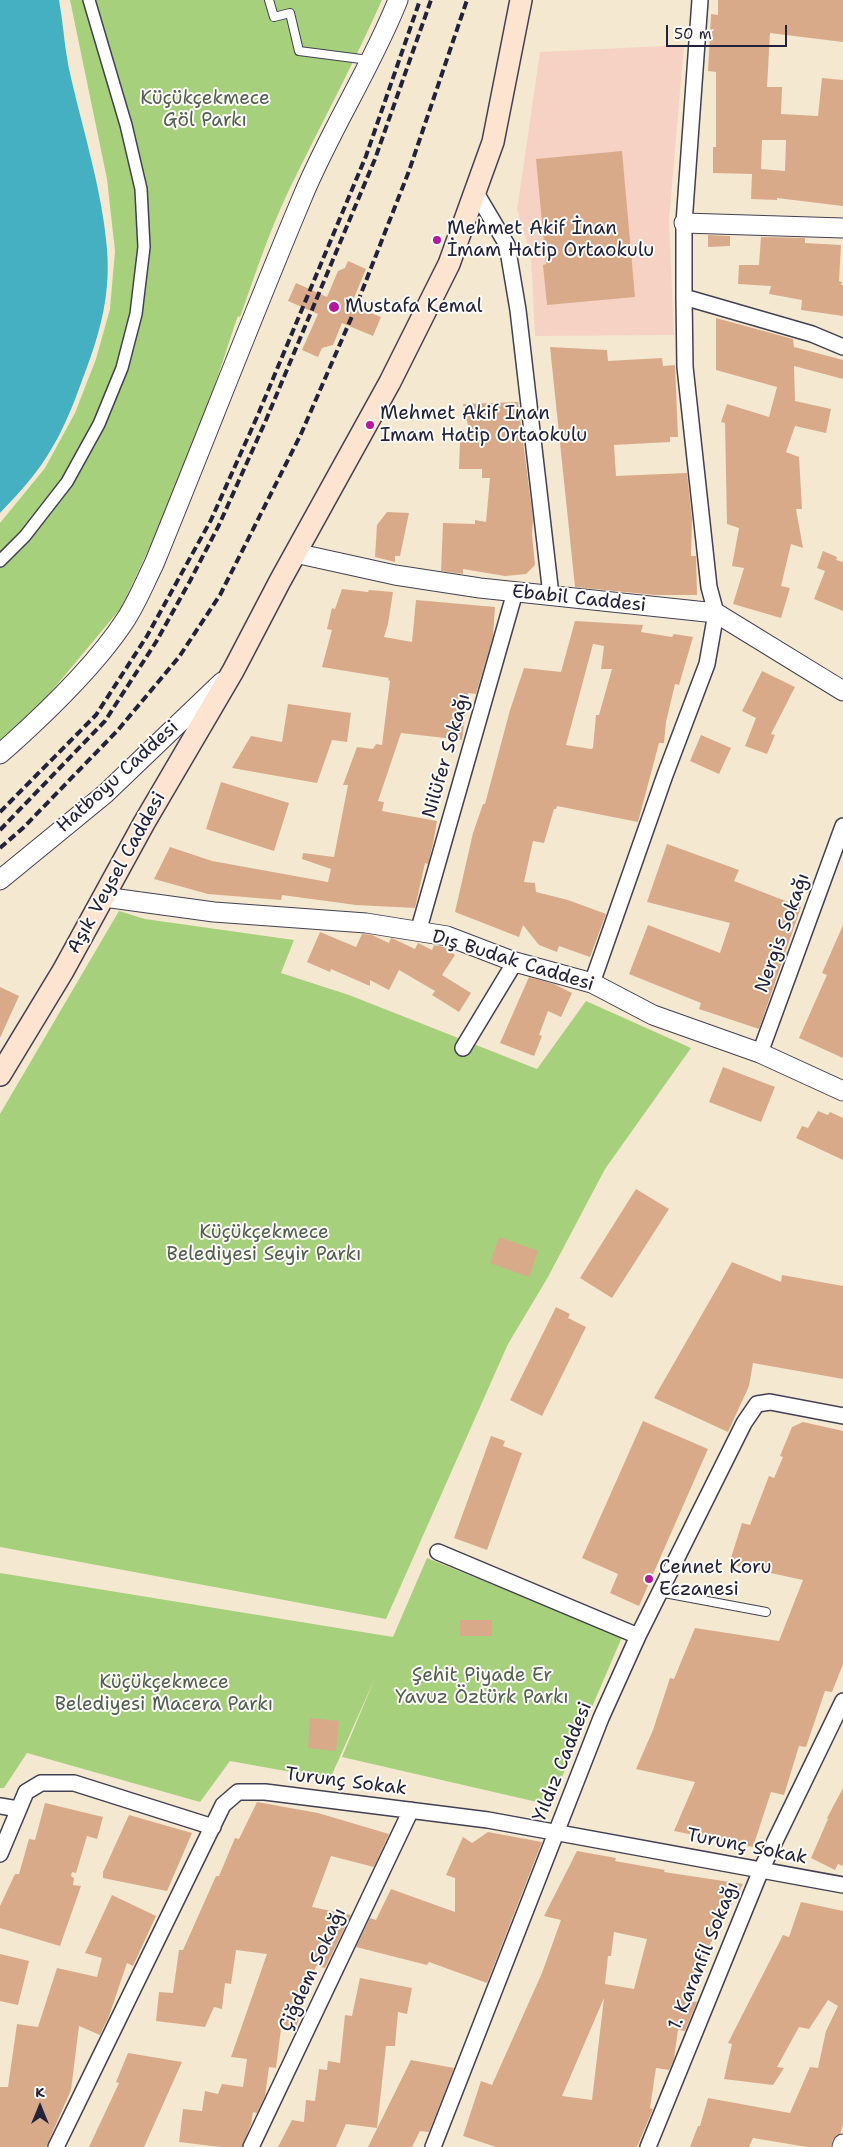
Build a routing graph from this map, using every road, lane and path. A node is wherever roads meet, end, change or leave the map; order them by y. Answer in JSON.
{"nodes":[{"id":1,"x":89,"y":0,"type":"edge"},
{"id":2,"x":269,"y":0,"type":"edge"},
{"id":3,"x":398,"y":0,"type":"edge"},
{"id":4,"x":521,"y":0,"type":"edge"},
{"id":5,"x":700,"y":0,"type":"edge"},
{"id":6,"x":371,"y":60,"type":"junction"},
{"id":7,"x":475,"y":191,"type":"junction"},
{"id":8,"x":684,"y":223,"type":"junction"},
{"id":9,"x":843,"y":228,"type":"edge"},
{"id":10,"x":684,"y":297,"type":"junction"},
{"id":11,"x":843,"y":347,"type":"edge"},
{"id":12,"x":296,"y":553,"type":"junction"},
{"id":13,"x":0,"y":560,"type":"edge"},
{"id":14,"x":515,"y":592,"type":"junction"},
{"id":15,"x":551,"y":595,"type":"junction"},
{"id":16,"x":716,"y":613,"type":"junction"},
{"id":17,"x":233,"y":671,"type":"junction"},
{"id":18,"x":843,"y":691,"type":"edge"},
{"id":19,"x":0,"y":754,"type":"edge"},
{"id":20,"x":843,"y":826,"type":"edge"},
{"id":21,"x":0,"y":880,"type":"edge"},
{"id":22,"x":104,"y":897,"type":"junction"},
{"id":23,"x":418,"y":932,"type":"junction"},
{"id":24,"x":515,"y":962,"type":"junction"},
{"id":25,"x":592,"y":983,"type":"junction"},
{"id":26,"x":463,"y":1048,"type":"dead end"},
{"id":27,"x":760,"y":1053,"type":"junction"},
{"id":28,"x":0,"y":1075,"type":"edge"},
{"id":29,"x":843,"y":1091,"type":"edge"},
{"id":30,"x":843,"y":1416,"type":"edge"},
{"id":31,"x":438,"y":1552,"type":"dead end"},
{"id":32,"x":659,"y":1592,"type":"junction"},
{"id":33,"x":766,"y":1612,"type":"dead end"},
{"id":34,"x":638,"y":1636,"type":"junction"},
{"id":35,"x":843,"y":1701,"type":"edge"},
{"id":36,"x":0,"y":1806,"type":"edge"},
{"id":37,"x":18,"y":1809,"type":"junction"},
{"id":38,"x":411,"y":1810,"type":"junction"},
{"id":39,"x":213,"y":1827,"type":"junction"},
{"id":40,"x":556,"y":1832,"type":"junction"},
{"id":41,"x":0,"y":1854,"type":"edge"},
{"id":42,"x":761,"y":1870,"type":"junction"},
{"id":43,"x":843,"y":1885,"type":"edge"},
{"id":44,"x":56,"y":2147,"type":"edge"},
{"id":45,"x":251,"y":2147,"type":"edge"},
{"id":46,"x":433,"y":2147,"type":"edge"},
{"id":47,"x":648,"y":2147,"type":"edge"}],
"edges":[{"from":1,"to":13,"type":"street"},
{"from":2,"to":6,"type":"lane"},
{"from":3,"to":6,"type":"street"},
{"from":4,"to":7,"type":"main road","name":"Aşık Veysel Caddesi"},
{"from":5,"to":8,"type":"street"},
{"from":6,"to":19,"type":"street"},
{"from":7,"to":12,"type":"main road","name":"Aşık Veysel Caddesi"},
{"from":7,"to":15,"type":"street"},
{"from":8,"to":9,"type":"street"},
{"from":8,"to":10,"type":"street"},
{"from":10,"to":11,"type":"street"},
{"from":10,"to":16,"type":"street"},
{"from":12,"to":14,"type":"street","name":"Ebabil Caddesi"},
{"from":12,"to":17,"type":"main road","name":"Aşık Veysel Caddesi"},
{"from":14,"to":15,"type":"street","name":"Ebabil Caddesi"},
{"from":14,"to":23,"type":"street","name":"Nilüfer Sokağı"},
{"from":15,"to":16,"type":"street","name":"Ebabil Caddesi"},
{"from":16,"to":18,"type":"street","name":"Ebabil Caddesi"},
{"from":16,"to":25,"type":"street"},
{"from":17,"to":21,"type":"street","name":"Hatboyu Caddesi"},
{"from":17,"to":22,"type":"main road","name":"Aşık Veysel Caddesi"},
{"from":20,"to":27,"type":"street","name":"Nergis Sokağı"},
{"from":22,"to":23,"type":"street","name":"Dış Budak Caddesi"},
{"from":22,"to":28,"type":"main road","name":"Aşık Veysel Caddesi"},
{"from":23,"to":24,"type":"street","name":"Dış Budak Caddesi"},
{"from":24,"to":25,"type":"street","name":"Dış Budak Caddesi"},
{"from":24,"to":26,"type":"street"},
{"from":25,"to":27,"type":"street","name":"Dış Budak Caddesi"},
{"from":27,"to":29,"type":"street","name":"Dış Budak Caddesi"},
{"from":30,"to":32,"type":"street","name":"Yıldız Caddesi"},
{"from":31,"to":34,"type":"street"},
{"from":32,"to":33,"type":"lane"},
{"from":32,"to":34,"type":"street","name":"Yıldız Caddesi"},
{"from":34,"to":40,"type":"street","name":"Yıldız Caddesi"},
{"from":35,"to":42,"type":"street","name":"1. Karanfil Sokağı"},
{"from":36,"to":37,"type":"street"},
{"from":37,"to":39,"type":"street"},
{"from":37,"to":41,"type":"street"},
{"from":38,"to":39,"type":"street","name":"Turunç Sokak"},
{"from":38,"to":40,"type":"street","name":"Turunç Sokak"},
{"from":38,"to":45,"type":"street","name":"Çiğdem Sokağı"},
{"from":39,"to":44,"type":"street","name":"Turunç Sokak"},
{"from":40,"to":42,"type":"street","name":"Turunç Sokak"},
{"from":40,"to":46,"type":"street","name":"Yıldız Caddesi"},
{"from":42,"to":43,"type":"street","name":"Turunç Sokak"},
{"from":42,"to":47,"type":"street","name":"1. Karanfil Sokağı"}]}
